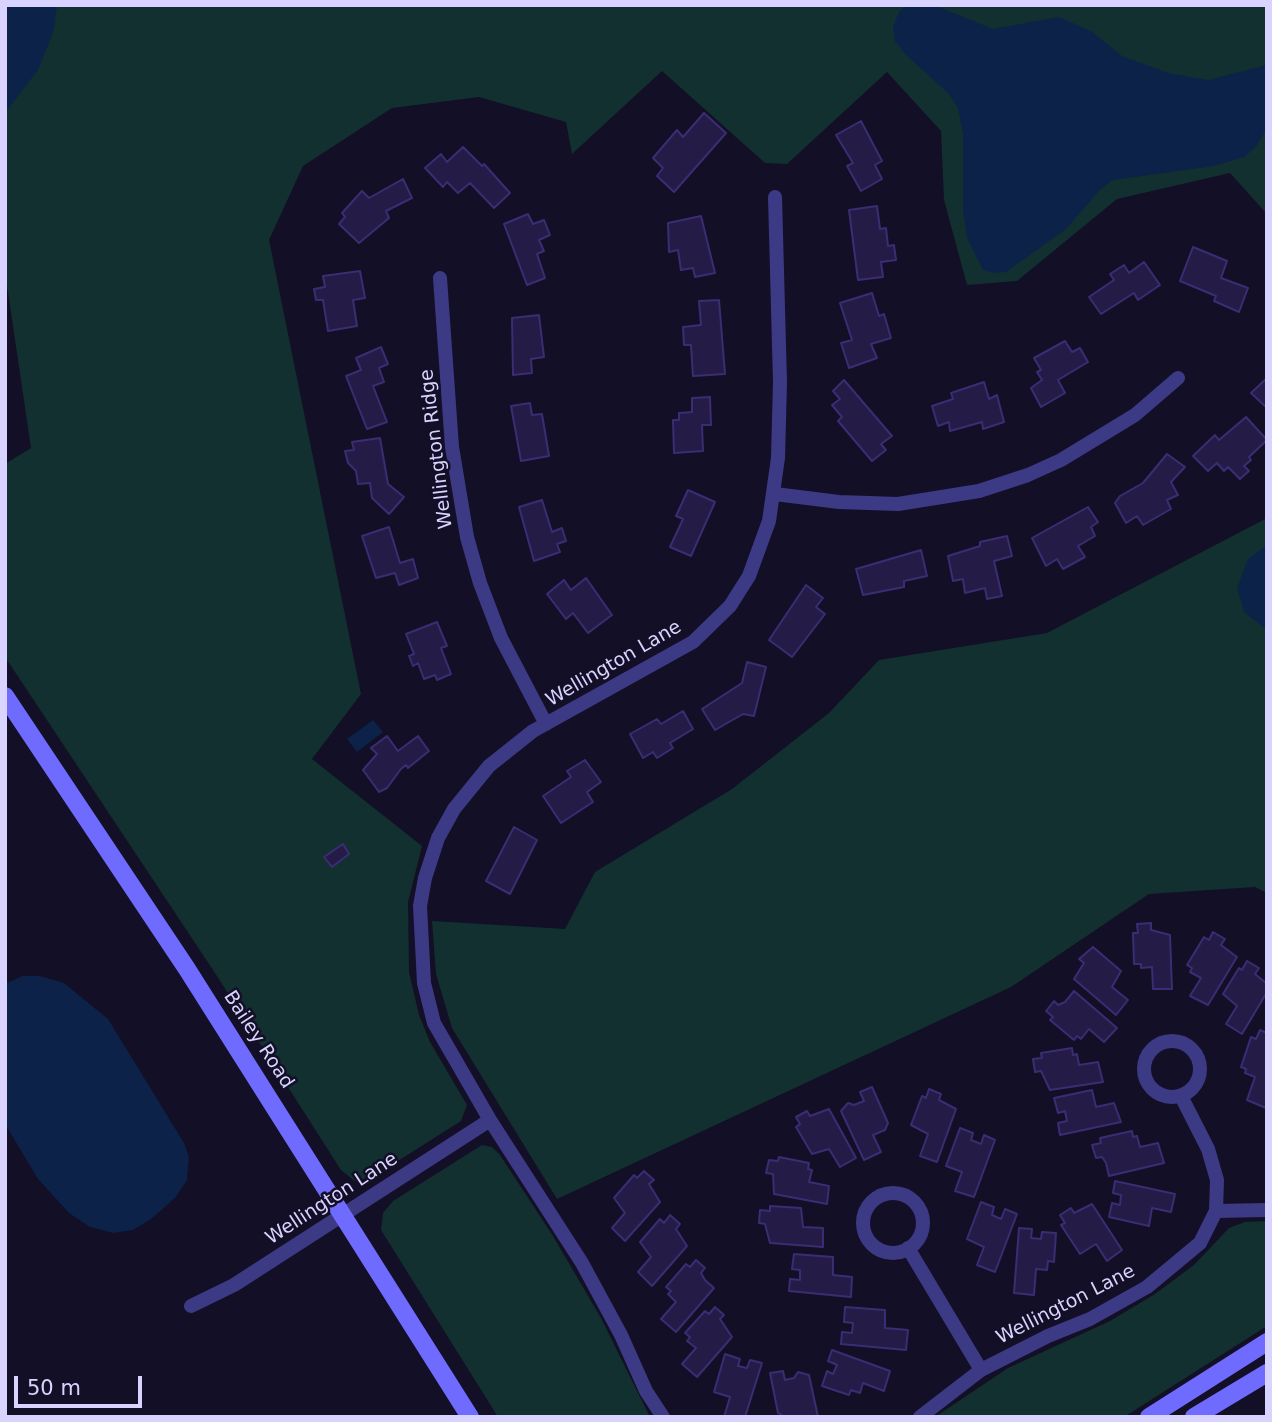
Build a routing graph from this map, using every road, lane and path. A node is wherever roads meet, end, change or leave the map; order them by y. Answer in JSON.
{"nodes":[{"id":1,"x":775,"y":197,"type":"dead end"},
{"id":2,"x":440,"y":278,"type":"dead end"},
{"id":3,"x":1178,"y":378,"type":"dead end"},
{"id":4,"x":775,"y":494,"type":"junction"},
{"id":5,"x":5,"y":696,"type":"edge"},
{"id":6,"x":546,"y":724,"type":"junction"},
{"id":7,"x":1181,"y":1096,"type":"junction"},
{"id":8,"x":490,"y":1120,"type":"junction"},
{"id":9,"x":1267,"y":1210,"type":"edge"},
{"id":10,"x":1216,"y":1211,"type":"junction"},
{"id":11,"x":344,"y":1215,"type":"junction"},
{"id":12,"x":908,"y":1248,"type":"junction"},
{"id":13,"x":191,"y":1306,"type":"dead end"},
{"id":14,"x":1267,"y":1342,"type":"edge"},
{"id":15,"x":981,"y":1370,"type":"junction"},
{"id":16,"x":1267,"y":1373,"type":"edge"},
{"id":17,"x":470,"y":1415,"type":"edge"},
{"id":18,"x":663,"y":1417,"type":"edge"},
{"id":19,"x":920,"y":1417,"type":"edge"},
{"id":20,"x":1149,"y":1417,"type":"edge"},
{"id":21,"x":1194,"y":1417,"type":"edge"}],
"edges":[{"from":1,"to":4,"type":"street","name":"Wellington Lane"},
{"from":2,"to":6,"type":"street","name":"Wellington Ridge"},
{"from":3,"to":4,"type":"street"},
{"from":4,"to":6,"type":"street","name":"Wellington Lane"},
{"from":5,"to":11,"type":"main road","name":"Bailey Road"},
{"from":6,"to":8,"type":"street","name":"Wellington Lane"},
{"from":7,"to":7,"type":"street"},
{"from":7,"to":10,"type":"street","name":"Wellington Lane"},
{"from":8,"to":11,"type":"street","name":"Wellington Lane"},
{"from":8,"to":18,"type":"street","name":"Wellington Lane"},
{"from":9,"to":10,"type":"street"},
{"from":10,"to":15,"type":"street","name":"Wellington Lane"},
{"from":11,"to":13,"type":"street","name":"Wellington Lane"},
{"from":11,"to":17,"type":"main road","name":"Bailey Road"},
{"from":12,"to":12,"type":"street"},
{"from":12,"to":15,"type":"street"},
{"from":14,"to":20,"type":"main road"},
{"from":15,"to":19,"type":"street","name":"Wellington Lane"},
{"from":16,"to":21,"type":"main road"}]}
